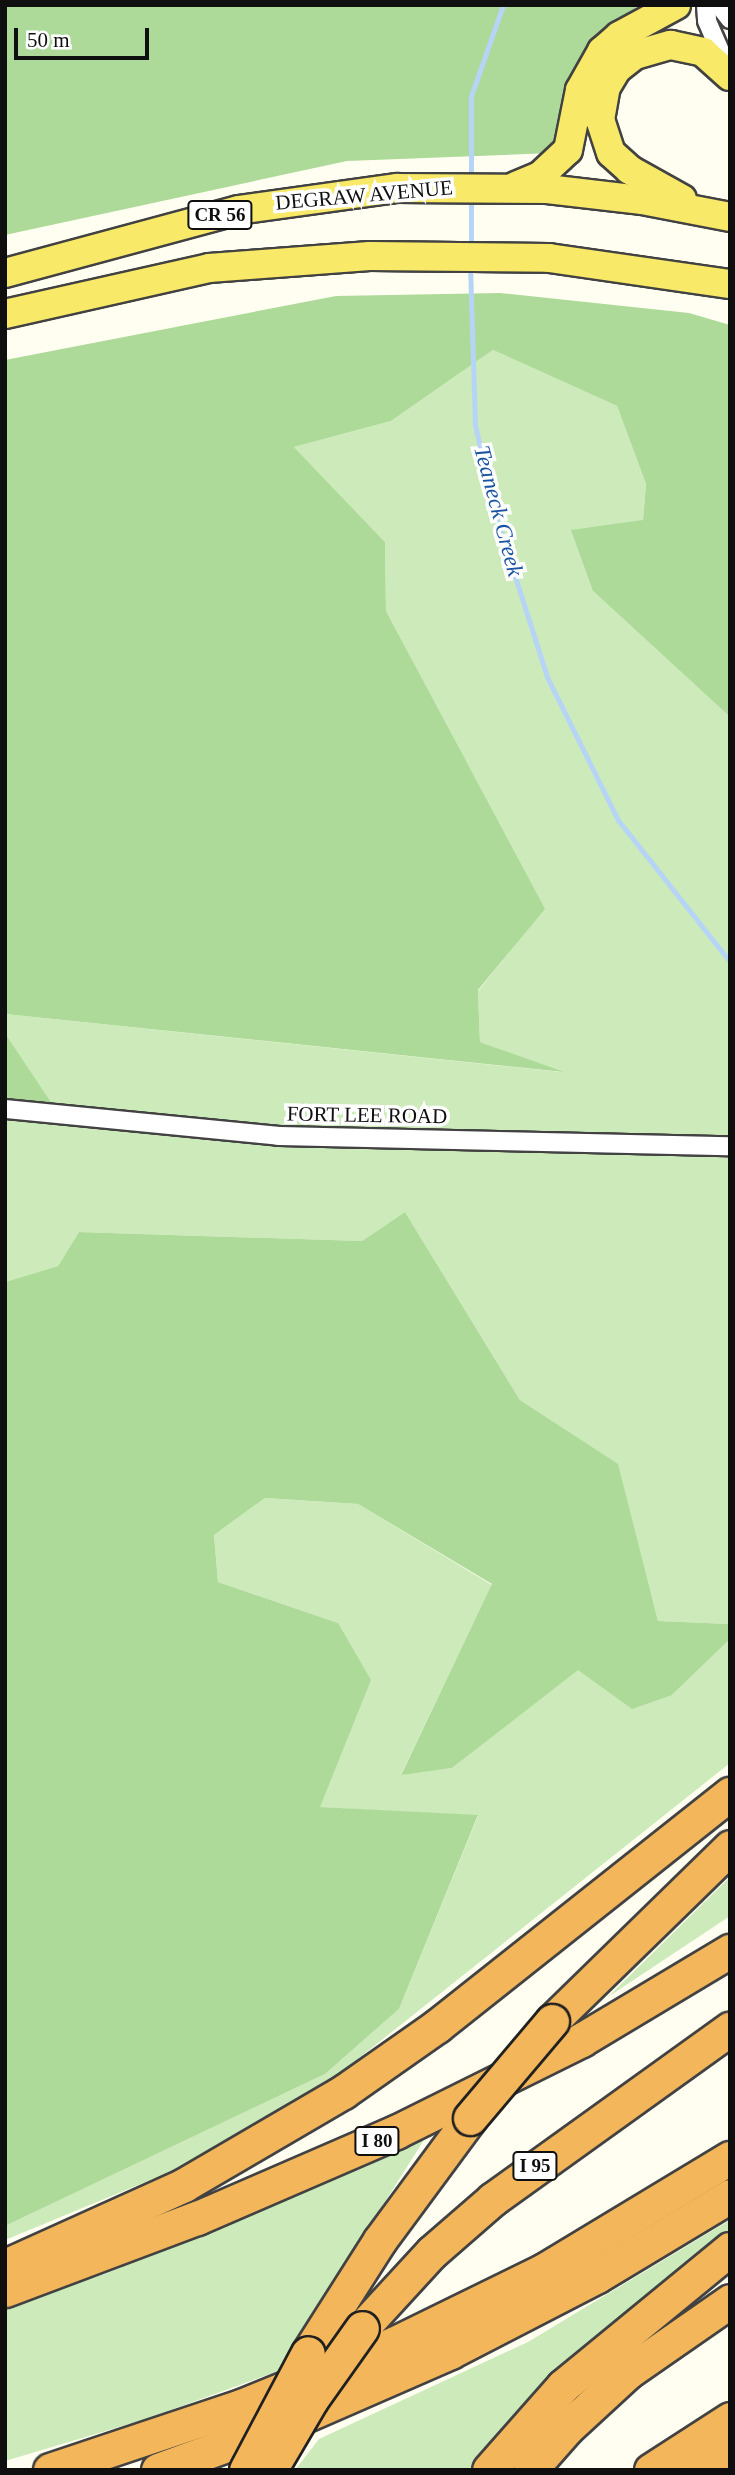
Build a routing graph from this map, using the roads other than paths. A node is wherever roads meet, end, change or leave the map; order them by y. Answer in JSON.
{"nodes":[{"id":1,"x":676,"y":5,"type":"edge"},
{"id":2,"x":706,"y":5,"type":"edge"},
{"id":3,"x":719,"y":5,"type":"edge"},
{"id":4,"x":730,"y":19,"type":"edge"},
{"id":5,"x":730,"y":75,"type":"edge"},
{"id":6,"x":502,"y":186,"type":"junction"},
{"id":7,"x":718,"y":215,"type":"edge"},
{"id":8,"x":5,"y":273,"type":"edge"},
{"id":9,"x":730,"y":284,"type":"edge"},
{"id":10,"x":5,"y":314,"type":"edge"},
{"id":11,"x":5,"y":1109,"type":"edge"},
{"id":12,"x":730,"y":1146,"type":"edge"},
{"id":13,"x":730,"y":1794,"type":"edge"},
{"id":14,"x":730,"y":1847,"type":"edge"},
{"id":15,"x":730,"y":1951,"type":"edge"},
{"id":16,"x":730,"y":2029,"type":"edge"},
{"id":17,"x":730,"y":2158,"type":"edge"},
{"id":18,"x":730,"y":2196,"type":"edge"},
{"id":19,"x":730,"y":2249,"type":"edge"},
{"id":20,"x":5,"y":2266,"type":"edge"},
{"id":21,"x":5,"y":2290,"type":"edge"},
{"id":22,"x":730,"y":2301,"type":"edge"},
{"id":23,"x":730,"y":2419,"type":"edge"},
{"id":24,"x":730,"y":2452,"type":"edge"},
{"id":25,"x":50,"y":2470,"type":"edge"},
{"id":26,"x":158,"y":2470,"type":"edge"},
{"id":27,"x":246,"y":2470,"type":"edge"},
{"id":28,"x":270,"y":2470,"type":"edge"},
{"id":29,"x":489,"y":2470,"type":"edge"},
{"id":30,"x":530,"y":2470,"type":"edge"},
{"id":31,"x":651,"y":2470,"type":"edge"},
{"id":32,"x":700,"y":2470,"type":"edge"}],
"edges":[{"from":1,"to":6,"type":"main road"},
{"from":2,"to":5,"type":"street"},
{"from":3,"to":4,"type":"street"},
{"from":5,"to":7,"type":"main road"},
{"from":6,"to":7,"type":"main road","name":"DEGRAW AVENUE","number":"CR 56"},
{"from":6,"to":8,"type":"main road","name":"DEGRAW AVENUE","number":"CR 56"},
{"from":9,"to":10,"type":"main road"},
{"from":11,"to":12,"type":"street","name":"FORT LEE ROAD"},
{"from":13,"to":20,"type":"highway"},
{"from":14,"to":27,"type":"highway","bridge":true},
{"from":15,"to":21,"type":"highway","number":"I 80"},
{"from":16,"to":28,"type":"highway","number":"I 95","bridge":true},
{"from":17,"to":25,"type":"highway"},
{"from":18,"to":26,"type":"highway"},
{"from":19,"to":29,"type":"highway"},
{"from":22,"to":30,"type":"highway"},
{"from":23,"to":31,"type":"highway"},
{"from":24,"to":32,"type":"highway"}]}
